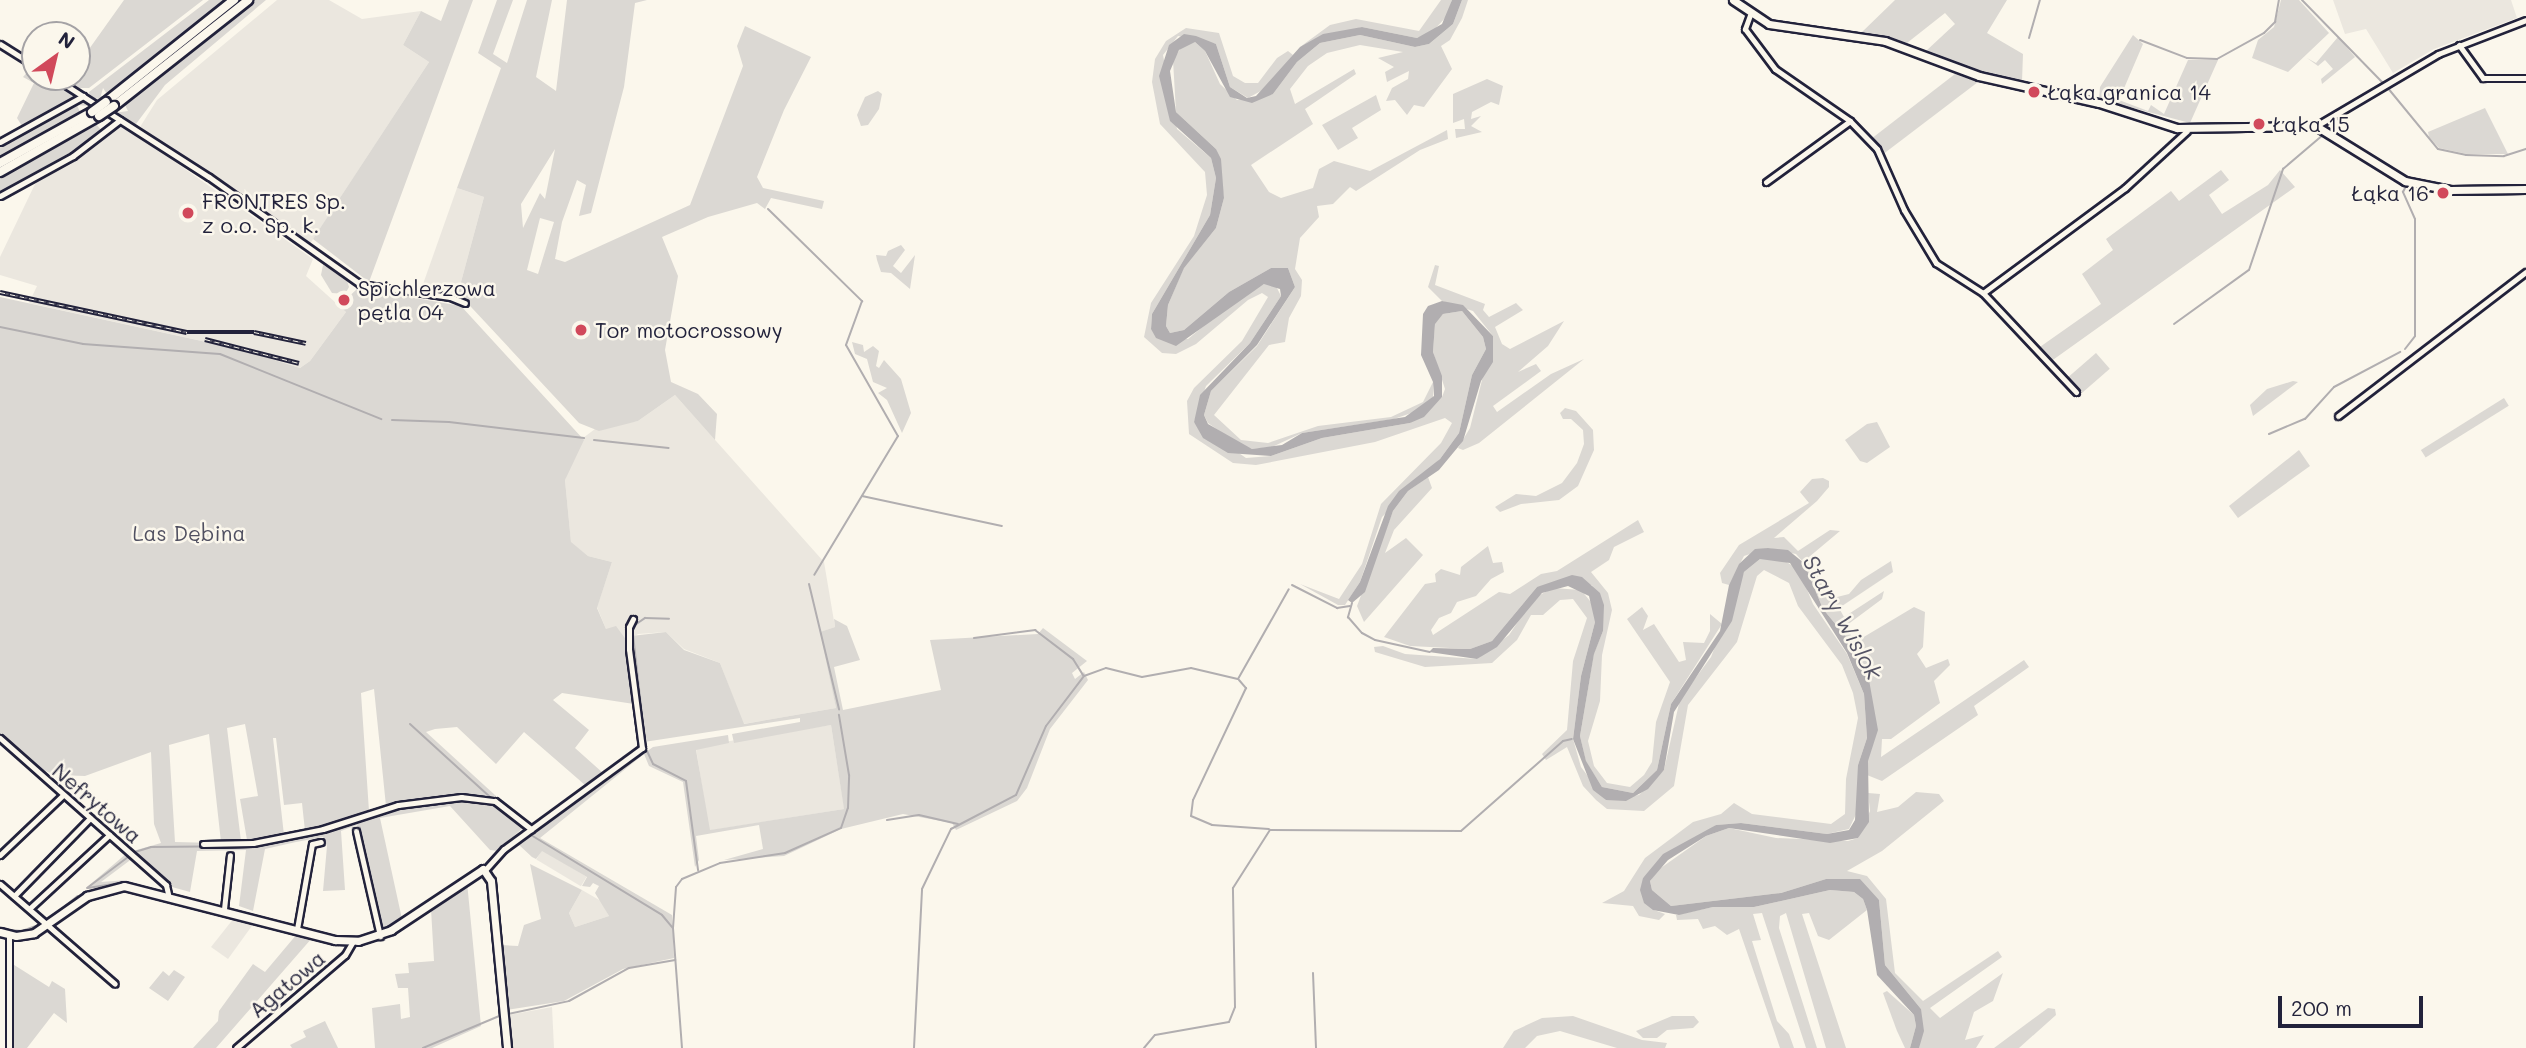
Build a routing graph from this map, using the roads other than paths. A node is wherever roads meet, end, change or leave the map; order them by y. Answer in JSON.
{"nodes":[{"id":1,"x":234,"y":0,"type":"edge"},
{"id":2,"x":248,"y":0,"type":"edge"},
{"id":3,"x":1733,"y":0,"type":"edge"},
{"id":4,"x":1750,"y":15,"type":"junction"},
{"id":5,"x":2526,"y":20,"type":"edge"},
{"id":6,"x":0,"y":44,"type":"edge"},
{"id":7,"x":2459,"y":45,"type":"junction"},
{"id":8,"x":21,"y":57,"type":"edge"},
{"id":9,"x":2526,"y":78,"type":"edge"},
{"id":10,"x":75,"y":91,"type":"edge"},
{"id":11,"x":83,"y":96,"type":"junction"},
{"id":12,"x":110,"y":104,"type":"junction"},
{"id":13,"x":96,"y":114,"type":"junction"},
{"id":14,"x":120,"y":120,"type":"junction"},
{"id":15,"x":1850,"y":121,"type":"junction"},
{"id":16,"x":2316,"y":126,"type":"junction"},
{"id":17,"x":2187,"y":131,"type":"junction"},
{"id":18,"x":0,"y":142,"type":"edge"},
{"id":19,"x":0,"y":163,"type":"edge"},
{"id":20,"x":0,"y":172,"type":"edge"},
{"id":21,"x":1766,"y":182,"type":"dead end"},
{"id":22,"x":2526,"y":189,"type":"edge"},
{"id":23,"x":0,"y":196,"type":"edge"},
{"id":24,"x":2526,"y":272,"type":"edge"},
{"id":25,"x":1983,"y":293,"type":"junction"},
{"id":26,"x":465,"y":303,"type":"dead end"},
{"id":27,"x":2076,"y":392,"type":"dead end"},
{"id":28,"x":2338,"y":416,"type":"dead end"},
{"id":29,"x":634,"y":619,"type":"dead end"},
{"id":30,"x":0,"y":738,"type":"edge"},
{"id":31,"x":63,"y":795,"type":"junction"},
{"id":32,"x":90,"y":818,"type":"junction"},
{"id":33,"x":531,"y":829,"type":"junction"},
{"id":34,"x":356,"y":831,"type":"dead end"},
{"id":35,"x":110,"y":835,"type":"junction"},
{"id":36,"x":321,"y":842,"type":"dead end"},
{"id":37,"x":203,"y":844,"type":"dead end"},
{"id":38,"x":0,"y":855,"type":"edge"},
{"id":39,"x":230,"y":855,"type":"dead end"},
{"id":40,"x":485,"y":870,"type":"junction"},
{"id":41,"x":0,"y":884,"type":"edge"},
{"id":42,"x":168,"y":894,"type":"junction"},
{"id":43,"x":14,"y":896,"type":"junction"},
{"id":44,"x":30,"y":908,"type":"junction"},
{"id":45,"x":223,"y":909,"type":"junction"},
{"id":46,"x":47,"y":926,"type":"junction"},
{"id":47,"x":297,"y":929,"type":"junction"},
{"id":48,"x":0,"y":932,"type":"edge"},
{"id":49,"x":9,"y":935,"type":"junction"},
{"id":50,"x":380,"y":936,"type":"junction"},
{"id":51,"x":353,"y":941,"type":"junction"},
{"id":52,"x":115,"y":985,"type":"dead end"},
{"id":53,"x":9,"y":1048,"type":"edge"},
{"id":54,"x":236,"y":1048,"type":"edge"},
{"id":55,"x":508,"y":1048,"type":"edge"}],
"edges":[{"from":1,"to":12,"type":"main road"},
{"from":2,"to":12,"type":"main road"},
{"from":3,"to":4,"type":"street"},
{"from":4,"to":15,"type":"street"},
{"from":4,"to":17,"type":"street"},
{"from":5,"to":7,"type":"street"},
{"from":6,"to":8,"type":"street"},
{"from":7,"to":9,"type":"street"},
{"from":7,"to":16,"type":"street"},
{"from":10,"to":11,"type":"street"},
{"from":11,"to":14,"type":"street"},
{"from":11,"to":18,"type":"street"},
{"from":12,"to":13,"type":"main road","bridge":true},
{"from":13,"to":19,"type":"main road"},
{"from":13,"to":20,"type":"main road"},
{"from":14,"to":23,"type":"street"},
{"from":14,"to":26,"type":"street"},
{"from":15,"to":21,"type":"street"},
{"from":15,"to":25,"type":"street"},
{"from":16,"to":17,"type":"street"},
{"from":16,"to":22,"type":"street"},
{"from":17,"to":25,"type":"street"},
{"from":24,"to":28,"type":"street"},
{"from":25,"to":27,"type":"street"},
{"from":29,"to":33,"type":"street"},
{"from":30,"to":31,"type":"street","name":"Nefrytowa"},
{"from":31,"to":32,"type":"street","name":"Nefrytowa"},
{"from":31,"to":38,"type":"street"},
{"from":32,"to":35,"type":"street","name":"Nefrytowa"},
{"from":32,"to":43,"type":"street"},
{"from":33,"to":37,"type":"street"},
{"from":33,"to":40,"type":"street"},
{"from":34,"to":50,"type":"street"},
{"from":35,"to":42,"type":"street","name":"Nefrytowa"},
{"from":35,"to":44,"type":"street"},
{"from":36,"to":47,"type":"street"},
{"from":39,"to":45,"type":"street"},
{"from":40,"to":50,"type":"street"},
{"from":40,"to":55,"type":"street"},
{"from":41,"to":43,"type":"street"},
{"from":42,"to":45,"type":"street"},
{"from":42,"to":46,"type":"street"},
{"from":43,"to":44,"type":"street"},
{"from":44,"to":46,"type":"street"},
{"from":45,"to":47,"type":"street"},
{"from":46,"to":49,"type":"street"},
{"from":46,"to":52,"type":"street"},
{"from":47,"to":51,"type":"street"},
{"from":48,"to":49,"type":"street"},
{"from":49,"to":53,"type":"street"},
{"from":50,"to":51,"type":"street"},
{"from":51,"to":54,"type":"street","name":"Agatowa"}]}
